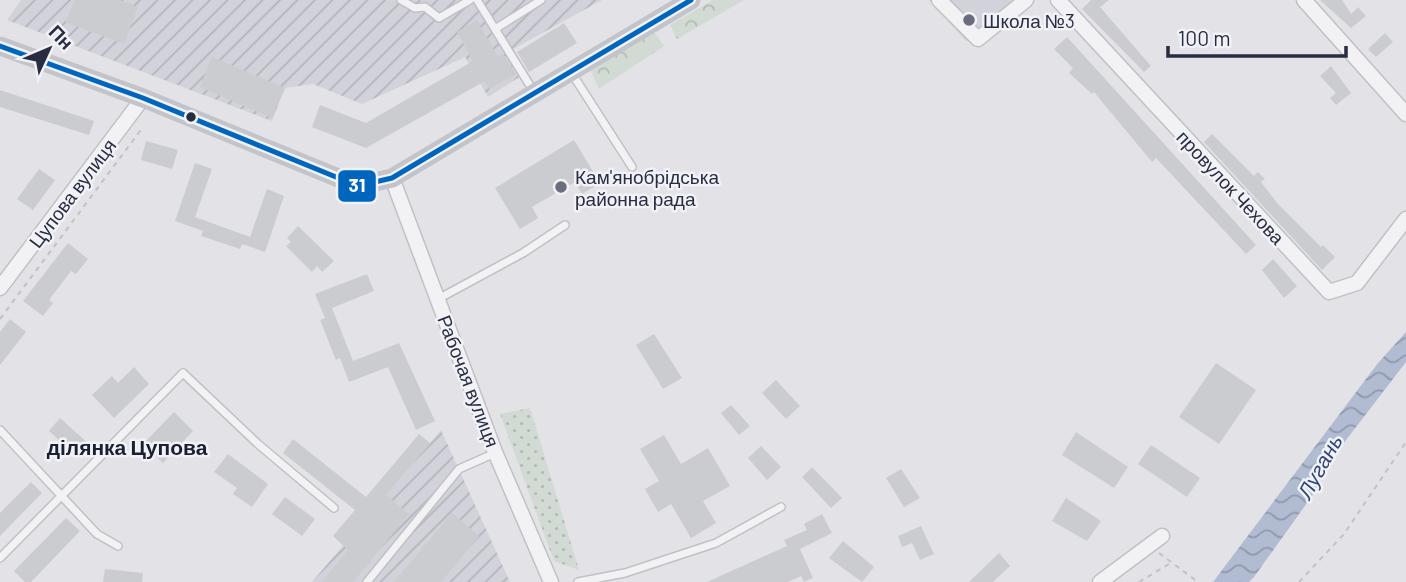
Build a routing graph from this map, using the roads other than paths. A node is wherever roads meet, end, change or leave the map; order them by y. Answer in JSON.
{"nodes":[{"id":1,"x":401,"y":0,"type":"edge"},
{"id":2,"x":470,"y":0,"type":"edge"},
{"id":3,"x":477,"y":0,"type":"edge"},
{"id":4,"x":541,"y":0,"type":"edge"},
{"id":5,"x":691,"y":0,"type":"edge"},
{"id":6,"x":939,"y":0,"type":"edge"},
{"id":7,"x":1026,"y":0,"type":"edge"},
{"id":8,"x":1058,"y":0,"type":"edge"},
{"id":9,"x":1304,"y":0,"type":"edge"},
{"id":10,"x":495,"y":29,"type":"junction"},
{"id":11,"x":0,"y":46,"type":"edge"},
{"id":12,"x":571,"y":71,"type":"junction"},
{"id":13,"x":534,"y":93,"type":"junction"},
{"id":14,"x":143,"y":98,"type":"junction"},
{"id":15,"x":1406,"y":114,"type":"edge"},
{"id":16,"x":632,"y":167,"type":"dead end"},
{"id":17,"x":391,"y":178,"type":"junction"},
{"id":18,"x":1406,"y":219,"type":"edge"},
{"id":19,"x":565,"y":225,"type":"dead end"},
{"id":20,"x":0,"y":288,"type":"edge"},
{"id":21,"x":438,"y":299,"type":"junction"},
{"id":22,"x":0,"y":430,"type":"edge"},
{"id":23,"x":495,"y":452,"type":"junction"},
{"id":24,"x":61,"y":497,"type":"junction"},
{"id":25,"x":781,"y":507,"type":"dead end"},
{"id":26,"x":334,"y":508,"type":"dead end"},
{"id":27,"x":1162,"y":536,"type":"dead end"},
{"id":28,"x":118,"y":546,"type":"dead end"},
{"id":29,"x":0,"y":558,"type":"edge"},
{"id":30,"x":368,"y":582,"type":"edge"},
{"id":31,"x":551,"y":582,"type":"edge"},
{"id":32,"x":578,"y":582,"type":"edge"},
{"id":33,"x":1100,"y":582,"type":"edge"}],
"edges":[{"from":1,"to":2,"type":"lane"},
{"from":3,"to":10,"type":"lane"},
{"from":4,"to":10,"type":"lane"},
{"from":5,"to":12,"type":"street"},
{"from":6,"to":7,"type":"street"},
{"from":8,"to":18,"type":"street","name":"провулок Чехова"},
{"from":9,"to":15,"type":"street"},
{"from":10,"to":13,"type":"lane"},
{"from":11,"to":14,"type":"street"},
{"from":12,"to":13,"type":"street"},
{"from":12,"to":16,"type":"lane"},
{"from":13,"to":17,"type":"street"},
{"from":14,"to":17,"type":"street"},
{"from":14,"to":20,"type":"street","name":"Цупова вулиця"},
{"from":17,"to":21,"type":"street","name":"Рабочая вулиця"},
{"from":19,"to":21,"type":"lane"},
{"from":21,"to":23,"type":"street","name":"Рабочая вулиця"},
{"from":22,"to":24,"type":"lane"},
{"from":23,"to":30,"type":"lane"},
{"from":23,"to":31,"type":"street","name":"Рабочая вулиця"},
{"from":24,"to":26,"type":"lane"},
{"from":24,"to":28,"type":"lane"},
{"from":24,"to":29,"type":"lane"},
{"from":25,"to":32,"type":"lane"},
{"from":27,"to":33,"type":"street"}]}
